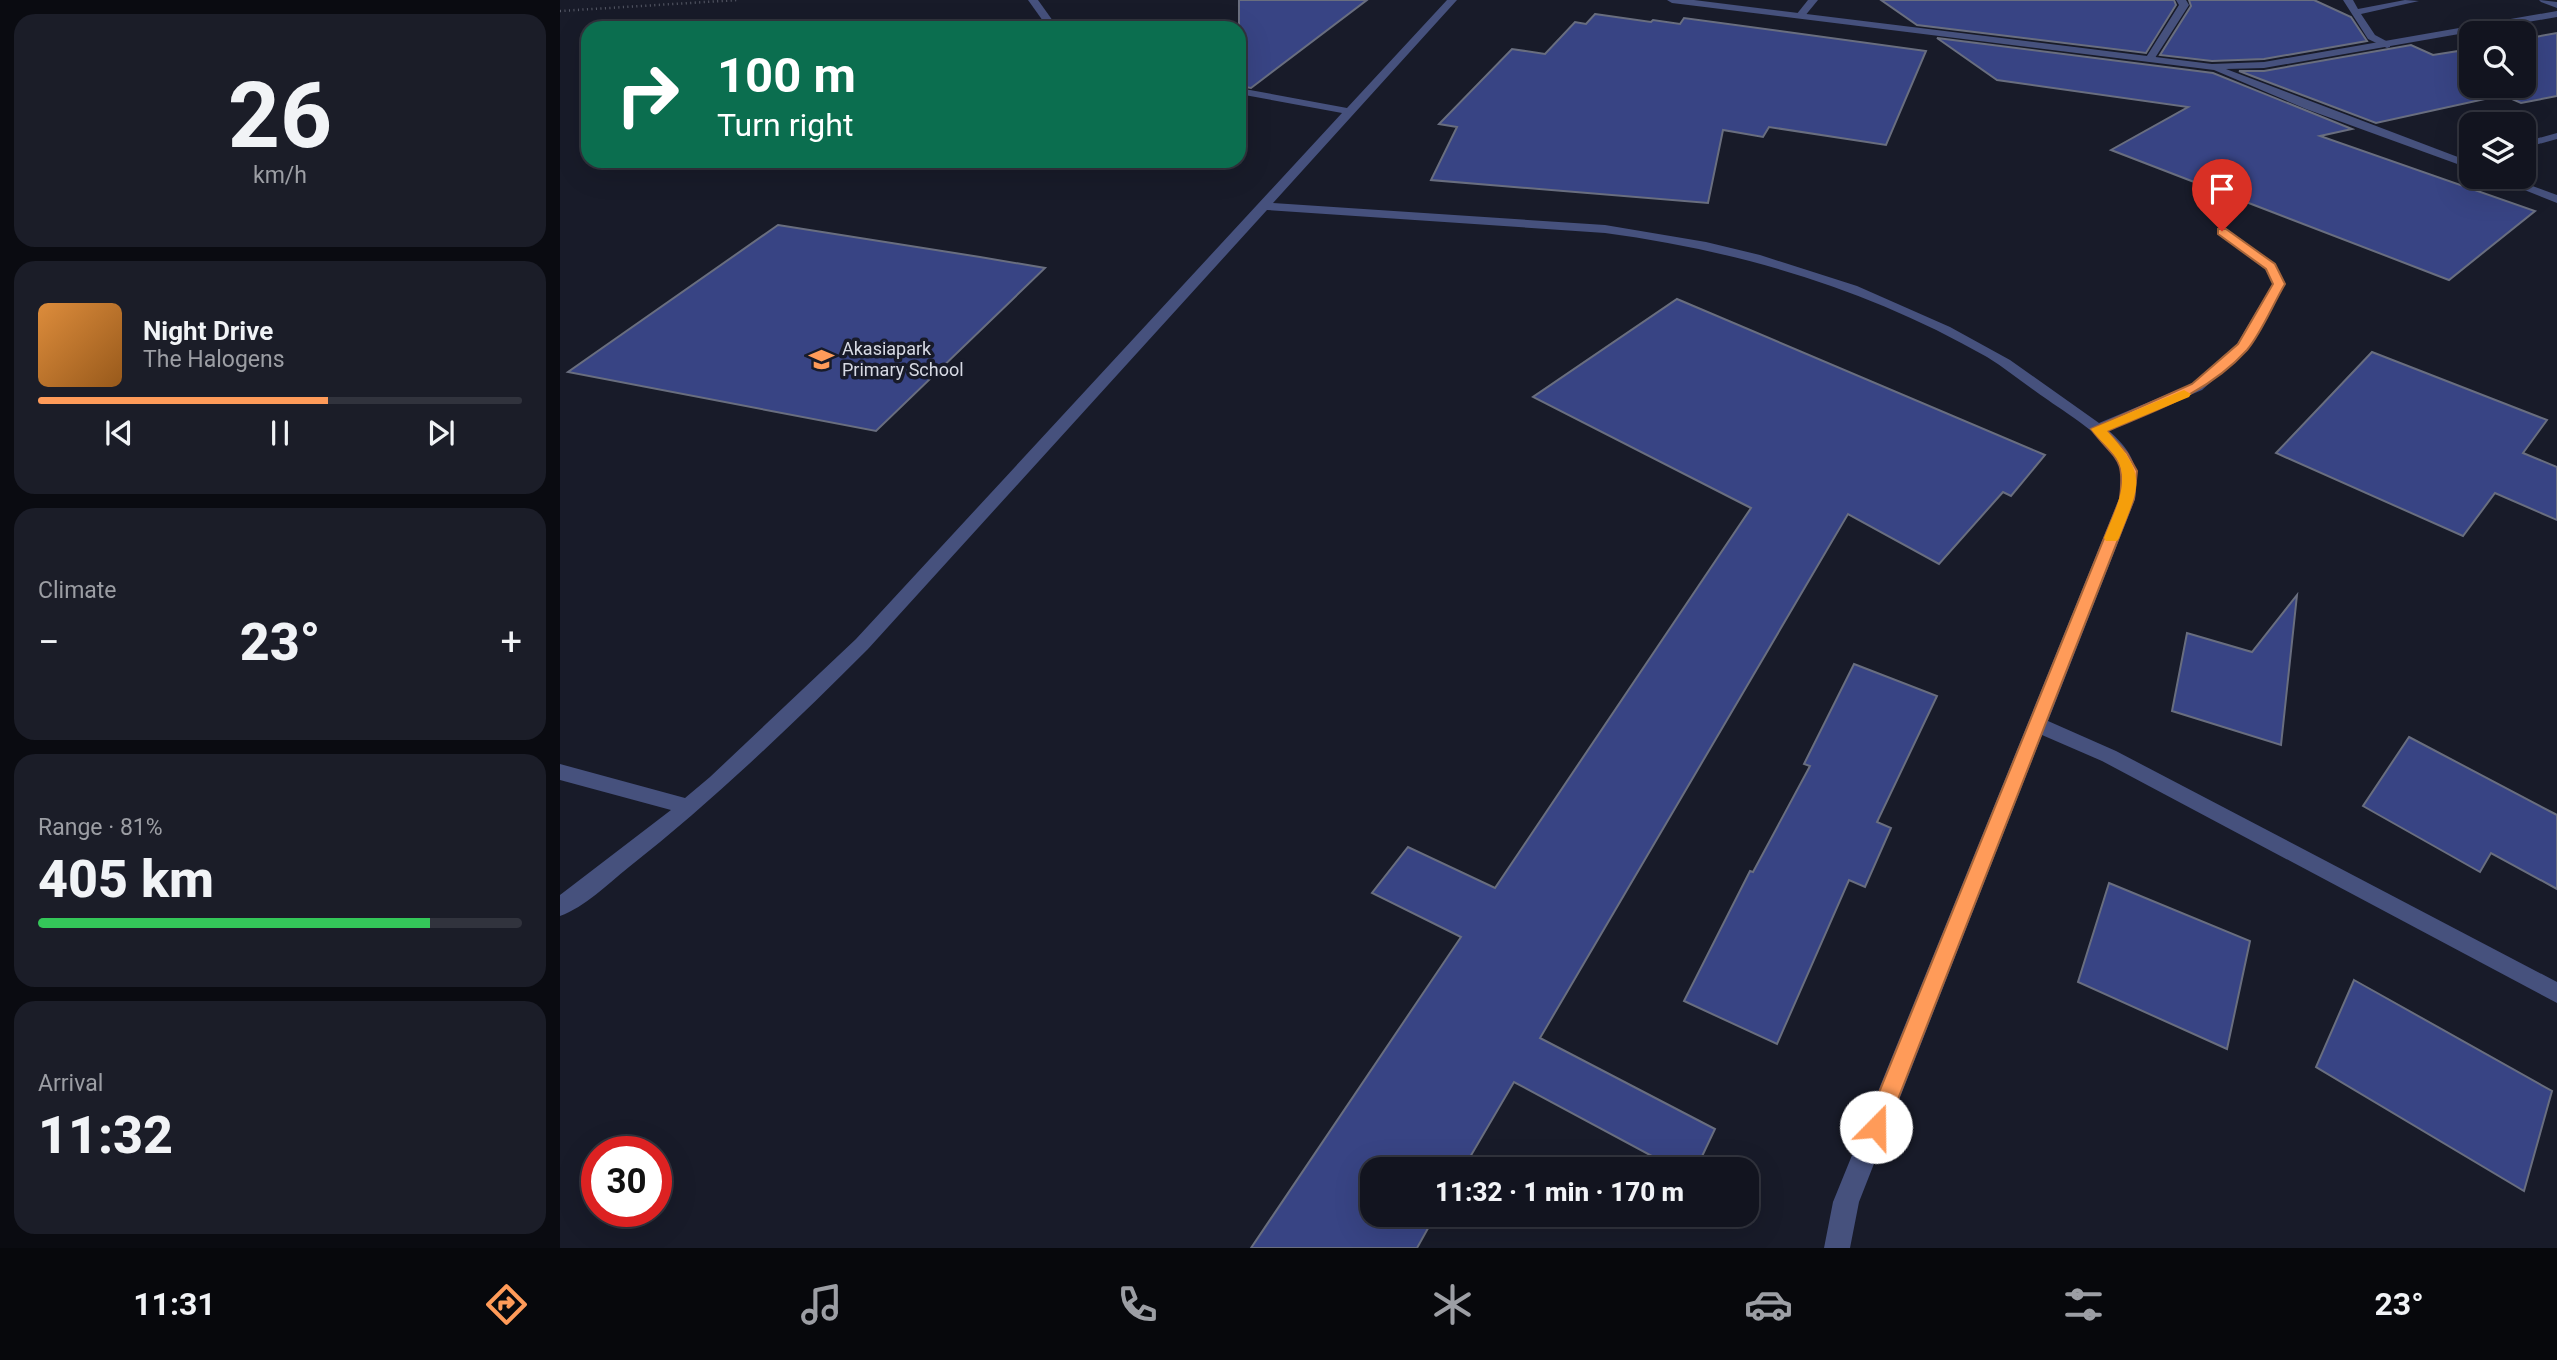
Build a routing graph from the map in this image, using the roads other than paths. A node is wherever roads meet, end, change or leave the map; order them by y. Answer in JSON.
{"nodes":[{"id":1,"x":1033,"y":0,"type":"edge"},
{"id":2,"x":1452,"y":0,"type":"edge"},
{"id":3,"x":1672,"y":0,"type":"edge"},
{"id":4,"x":1813,"y":0,"type":"edge"},
{"id":5,"x":2181,"y":0,"type":"edge"},
{"id":6,"x":2348,"y":0,"type":"edge"},
{"id":7,"x":2544,"y":0,"type":"edge"},
{"id":8,"x":2414,"y":1,"type":"edge"},
{"id":9,"x":1717,"y":3,"type":"edge"},
{"id":10,"x":2557,"y":5,"type":"edge"},
{"id":11,"x":2357,"y":12,"type":"junction"},
{"id":12,"x":2557,"y":14,"type":"edge"},
{"id":13,"x":1801,"y":15,"type":"junction"},
{"id":14,"x":1048,"y":21,"type":"edge"},
{"id":15,"x":2387,"y":45,"type":"junction"},
{"id":16,"x":2150,"y":59,"type":"junction"},
{"id":17,"x":2212,"y":67,"type":"junction"},
{"id":18,"x":1246,"y":92,"type":"edge"},
{"id":19,"x":1351,"y":112,"type":"junction"},
{"id":20,"x":2557,"y":136,"type":"edge"},
{"id":21,"x":2536,"y":142,"type":"edge"},
{"id":22,"x":2459,"y":161,"type":"edge"},
{"id":23,"x":2530,"y":189,"type":"edge"},
{"id":24,"x":2557,"y":199,"type":"edge"},
{"id":25,"x":1263,"y":206,"type":"junction"},
{"id":26,"x":2222,"y":231,"type":"dead end"},
{"id":27,"x":2098,"y":429,"type":"junction"},
{"id":28,"x":2036,"y":724,"type":"junction"},
{"id":29,"x":560,"y":772,"type":"edge"},
{"id":30,"x":689,"y":807,"type":"junction"},
{"id":31,"x":560,"y":907,"type":"edge"},
{"id":32,"x":2557,"y":993,"type":"edge"},
{"id":33,"x":1837,"y":1248,"type":"edge"}],
"edges":[{"from":1,"to":14,"type":"street"},
{"from":2,"to":19,"type":"street"},
{"from":3,"to":9,"type":"street"},
{"from":4,"to":13,"type":"street"},
{"from":5,"to":16,"type":"street"},
{"from":6,"to":11,"type":"street"},
{"from":7,"to":10,"type":"street"},
{"from":8,"to":11,"type":"street"},
{"from":9,"to":13,"type":"street"},
{"from":11,"to":15,"type":"street"},
{"from":12,"to":15,"type":"street"},
{"from":13,"to":16,"type":"street"},
{"from":15,"to":17,"type":"street"},
{"from":16,"to":17,"type":"street"},
{"from":17,"to":22,"type":"street"},
{"from":18,"to":19,"type":"street"},
{"from":19,"to":25,"type":"street"},
{"from":20,"to":21,"type":"street"},
{"from":23,"to":24,"type":"street"},
{"from":25,"to":27,"type":"street"},
{"from":25,"to":30,"type":"street"},
{"from":26,"to":27,"type":"street"},
{"from":27,"to":28,"type":"street"},
{"from":28,"to":32,"type":"street"},
{"from":28,"to":33,"type":"street"},
{"from":29,"to":30,"type":"street"},
{"from":30,"to":31,"type":"street"}]}
